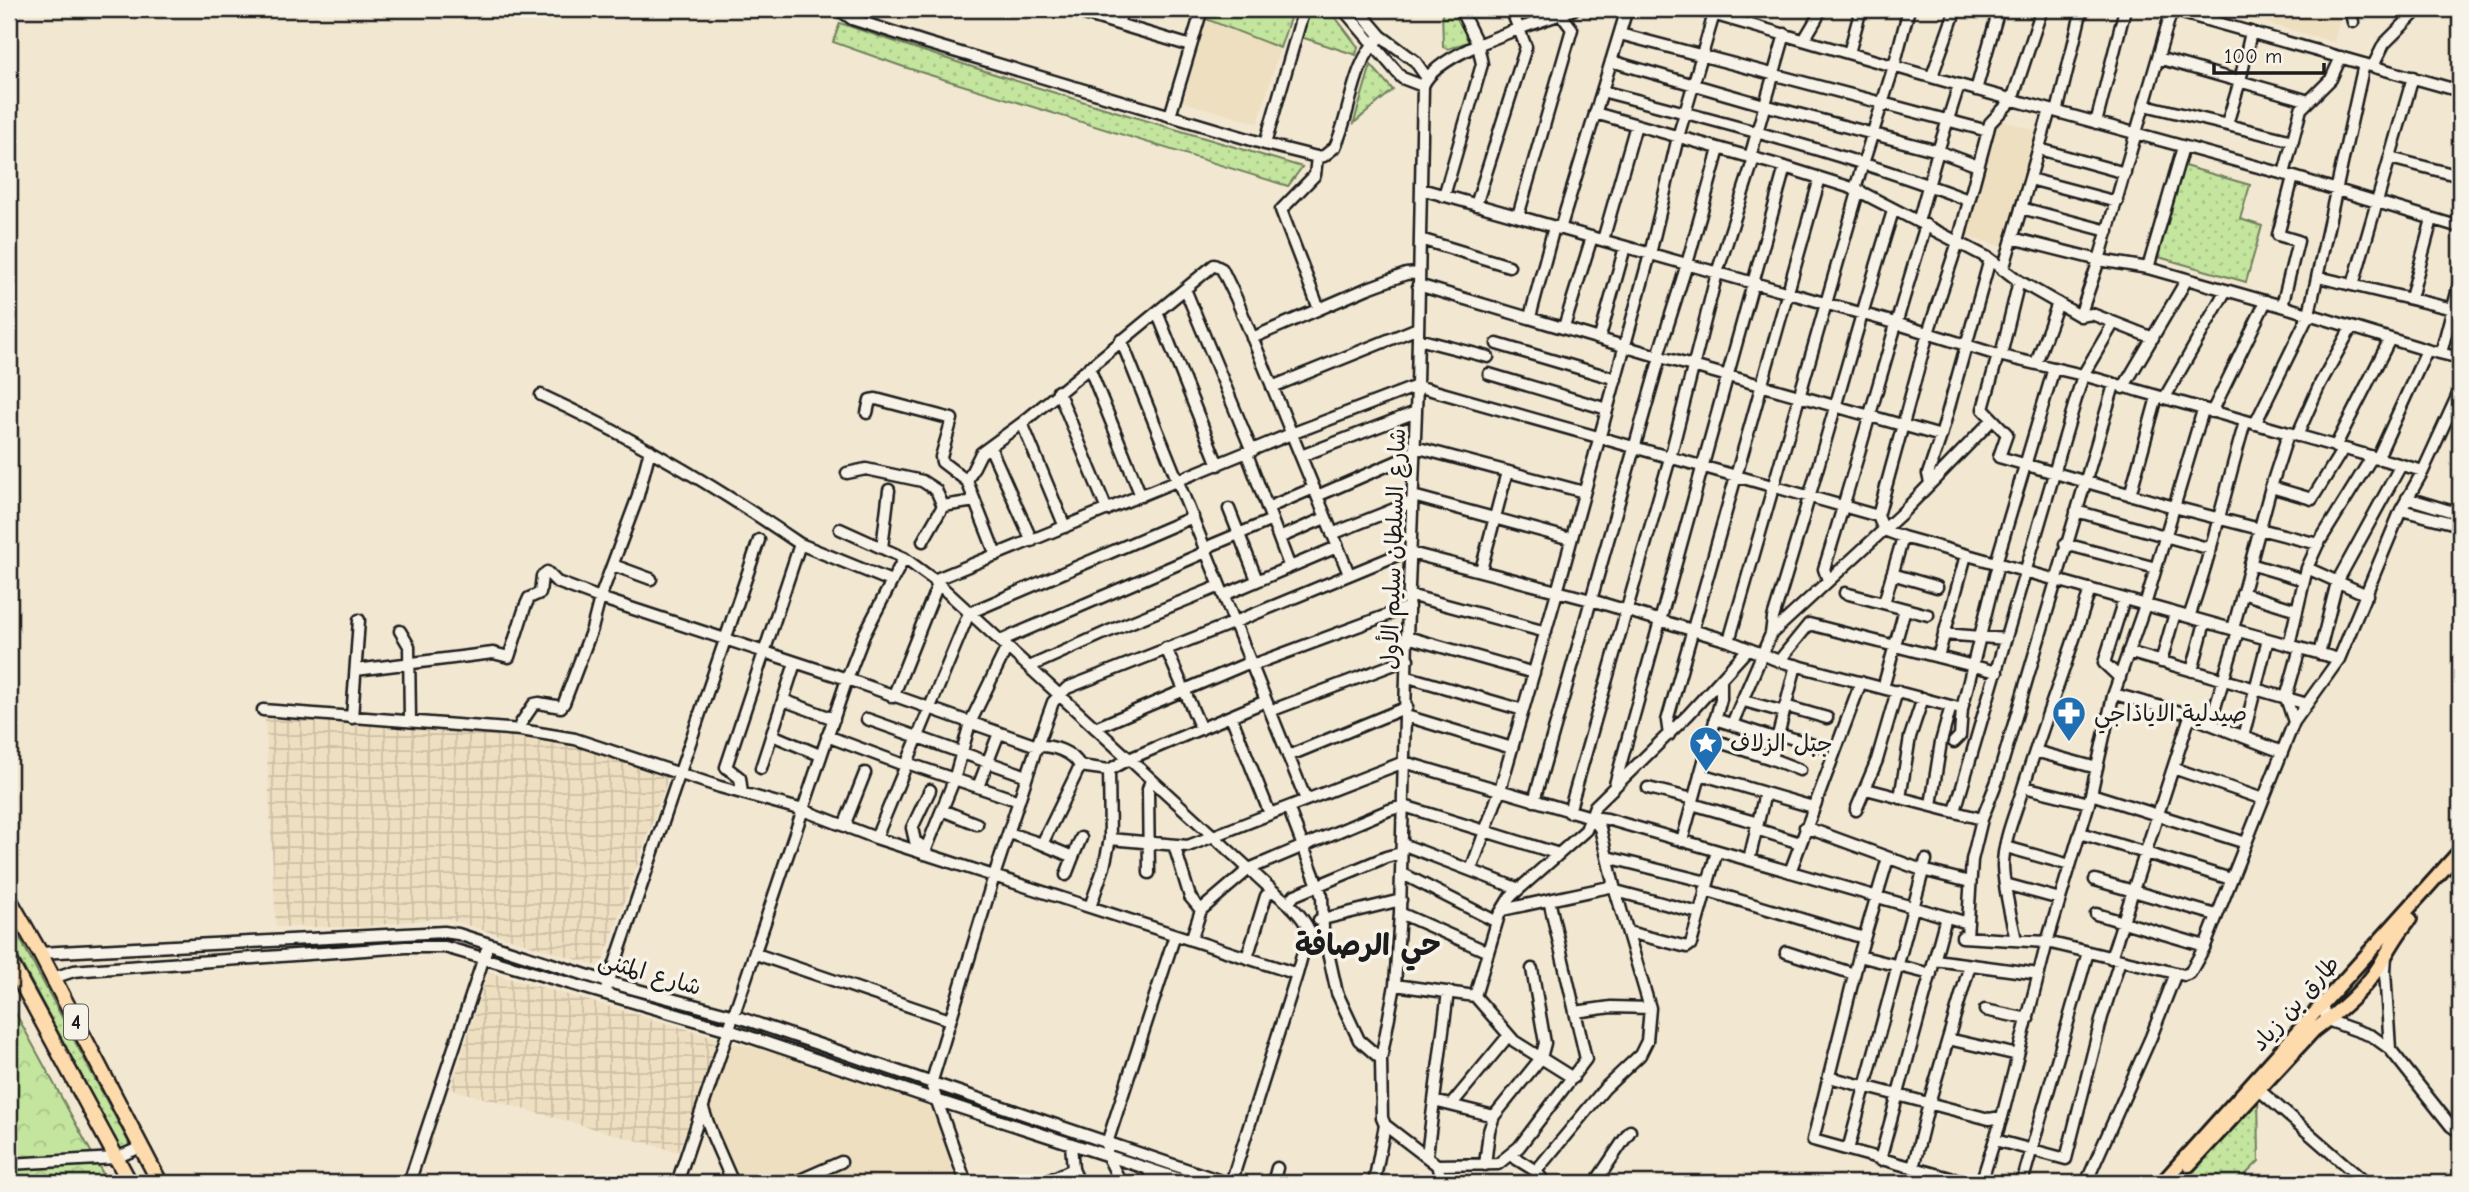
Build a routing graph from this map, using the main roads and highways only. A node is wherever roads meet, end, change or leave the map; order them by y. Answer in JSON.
{"nodes":[{"id":1,"x":2460,"y":851,"type":"edge"},
{"id":2,"x":2460,"y":862,"type":"edge"},
{"id":3,"x":9,"y":899,"type":"edge"},
{"id":4,"x":9,"y":960,"type":"edge"},
{"id":5,"x":130,"y":1183,"type":"edge"},
{"id":6,"x":160,"y":1183,"type":"edge"},
{"id":7,"x":2162,"y":1183,"type":"edge"},
{"id":8,"x":2173,"y":1183,"type":"edge"}],
"edges":[{"from":1,"to":7,"type":"main road","name":"طارق بن زياد"},
{"from":2,"to":8,"type":"main road"},
{"from":3,"to":6,"type":"highway","number":"4"},
{"from":4,"to":5,"type":"highway","number":"4"}]}
